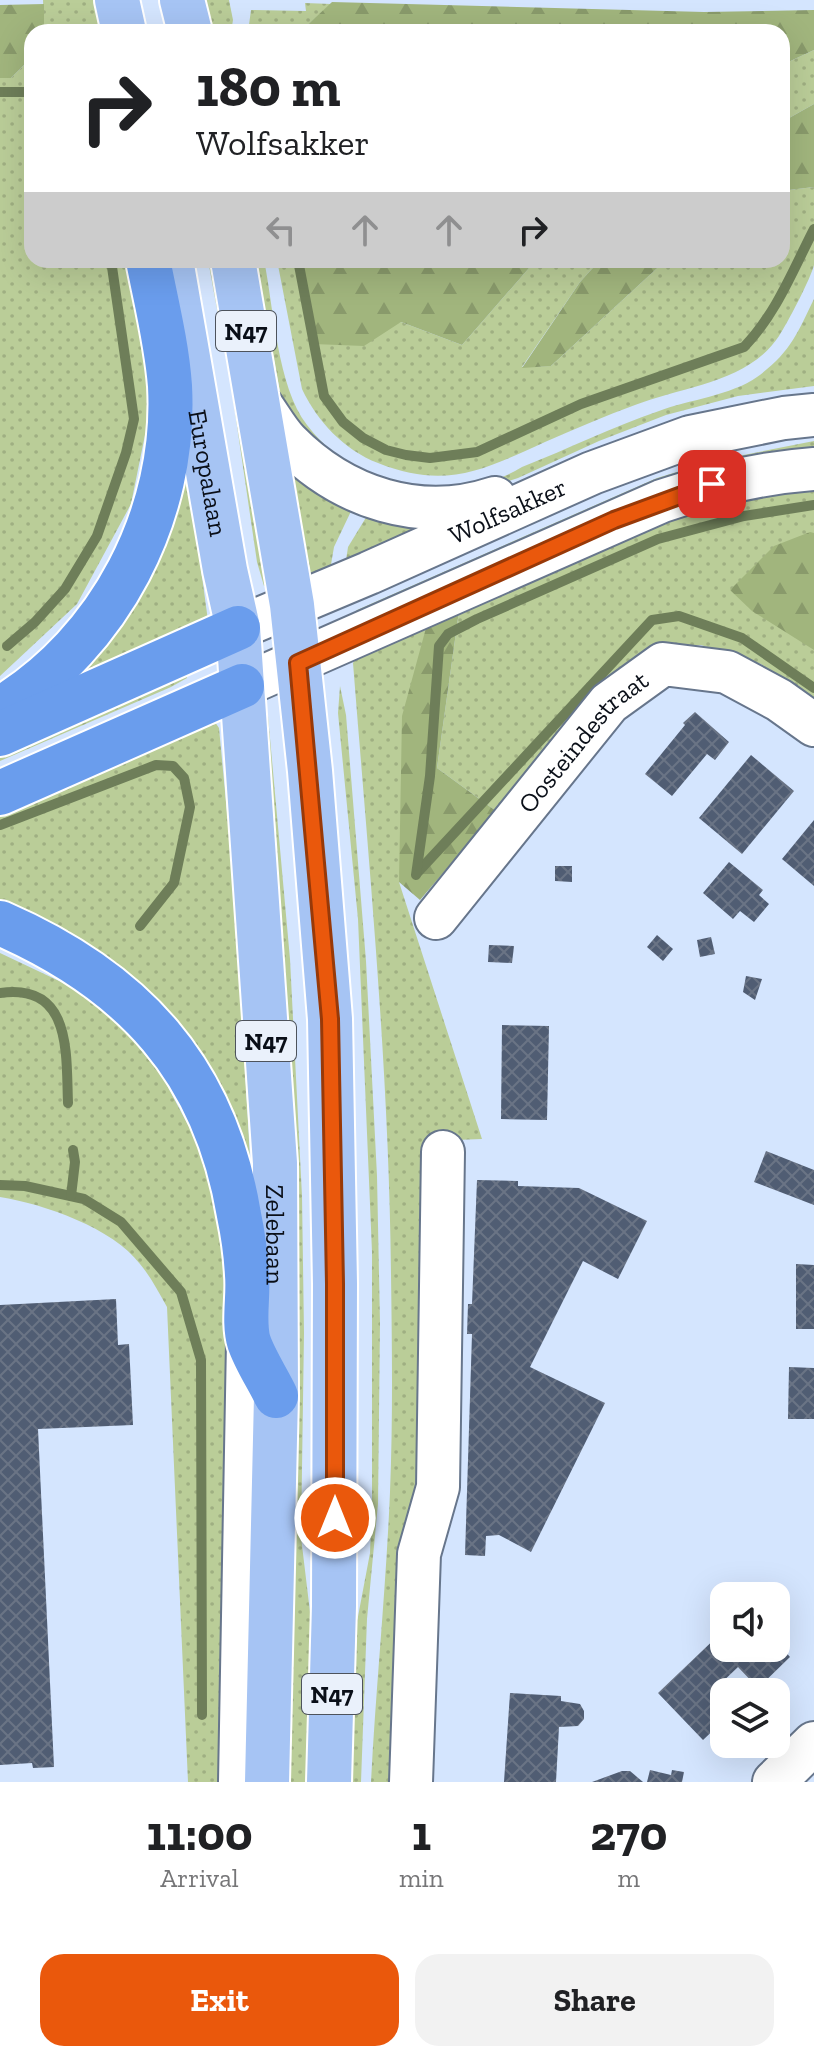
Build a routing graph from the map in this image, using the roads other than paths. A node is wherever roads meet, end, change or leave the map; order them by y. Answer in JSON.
{"nodes":[{"id":1,"x":117,"y":0,"type":"edge"},
{"id":2,"x":182,"y":0,"type":"edge"},
{"id":3,"x":122,"y":24,"type":"edge"},
{"id":4,"x":188,"y":24,"type":"edge"},
{"id":5,"x":149,"y":268,"type":"edge"},
{"id":6,"x":172,"y":268,"type":"edge"},
{"id":7,"x":234,"y":268,"type":"edge"},
{"id":8,"x":259,"y":402,"type":"junction"},
{"id":9,"x":799,"y":416,"type":"edge"},
{"id":10,"x":814,"y":469,"type":"edge"},
{"id":11,"x":292,"y":605,"type":"junction"},
{"id":12,"x":238,"y":628,"type":"junction"},
{"id":13,"x":298,"y":663,"type":"junction"},
{"id":14,"x":242,"y":686,"type":"junction"},
{"id":15,"x":0,"y":709,"type":"edge"},
{"id":16,"x":814,"y":725,"type":"edge"},
{"id":17,"x":0,"y":734,"type":"edge"},
{"id":18,"x":0,"y":793,"type":"edge"},
{"id":19,"x":436,"y":918,"type":"dead end"},
{"id":20,"x":0,"y":923,"type":"edge"},
{"id":21,"x":443,"y":1152,"type":"dead end"},
{"id":22,"x":248,"y":1341,"type":"junction"},
{"id":23,"x":276,"y":1396,"type":"junction"},
{"id":24,"x":240,"y":1782,"type":"edge"},
{"id":25,"x":267,"y":1782,"type":"edge"},
{"id":26,"x":329,"y":1782,"type":"edge"},
{"id":27,"x":411,"y":1782,"type":"edge"}],
"edges":[{"from":1,"to":3,"type":"main road"},
{"from":2,"to":4,"type":"main road"},
{"from":5,"to":15,"type":"highway"},
{"from":6,"to":12,"type":"main road","name":"Europalaan","number":"N47"},
{"from":7,"to":8,"type":"main road","number":"N47"},
{"from":8,"to":9,"type":"street","name":"Wolfsakker"},
{"from":8,"to":11,"type":"main road","number":"N47"},
{"from":9,"to":11,"type":"street","name":"Wolfsakker"},
{"from":10,"to":13,"type":"street","name":"Wolfsakker"},
{"from":11,"to":12,"type":"street","name":"Wolfsakker"},
{"from":11,"to":13,"type":"main road","number":"N47"},
{"from":12,"to":14,"type":"main road","name":"Europalaan","number":"N47"},
{"from":12,"to":17,"type":"highway"},
{"from":13,"to":14,"type":"street","name":"Wolfsakker"},
{"from":13,"to":26,"type":"main road","number":"N47"},
{"from":14,"to":18,"type":"highway"},
{"from":14,"to":23,"type":"main road","name":"Zelebaan","number":"N47"},
{"from":16,"to":19,"type":"street","name":"Oosteindestraat"},
{"from":20,"to":22,"type":"highway"},
{"from":21,"to":27,"type":"street"},
{"from":22,"to":23,"type":"highway"},
{"from":22,"to":24,"type":"street"},
{"from":23,"to":25,"type":"main road","name":"Zelebaan","number":"N47"}]}
